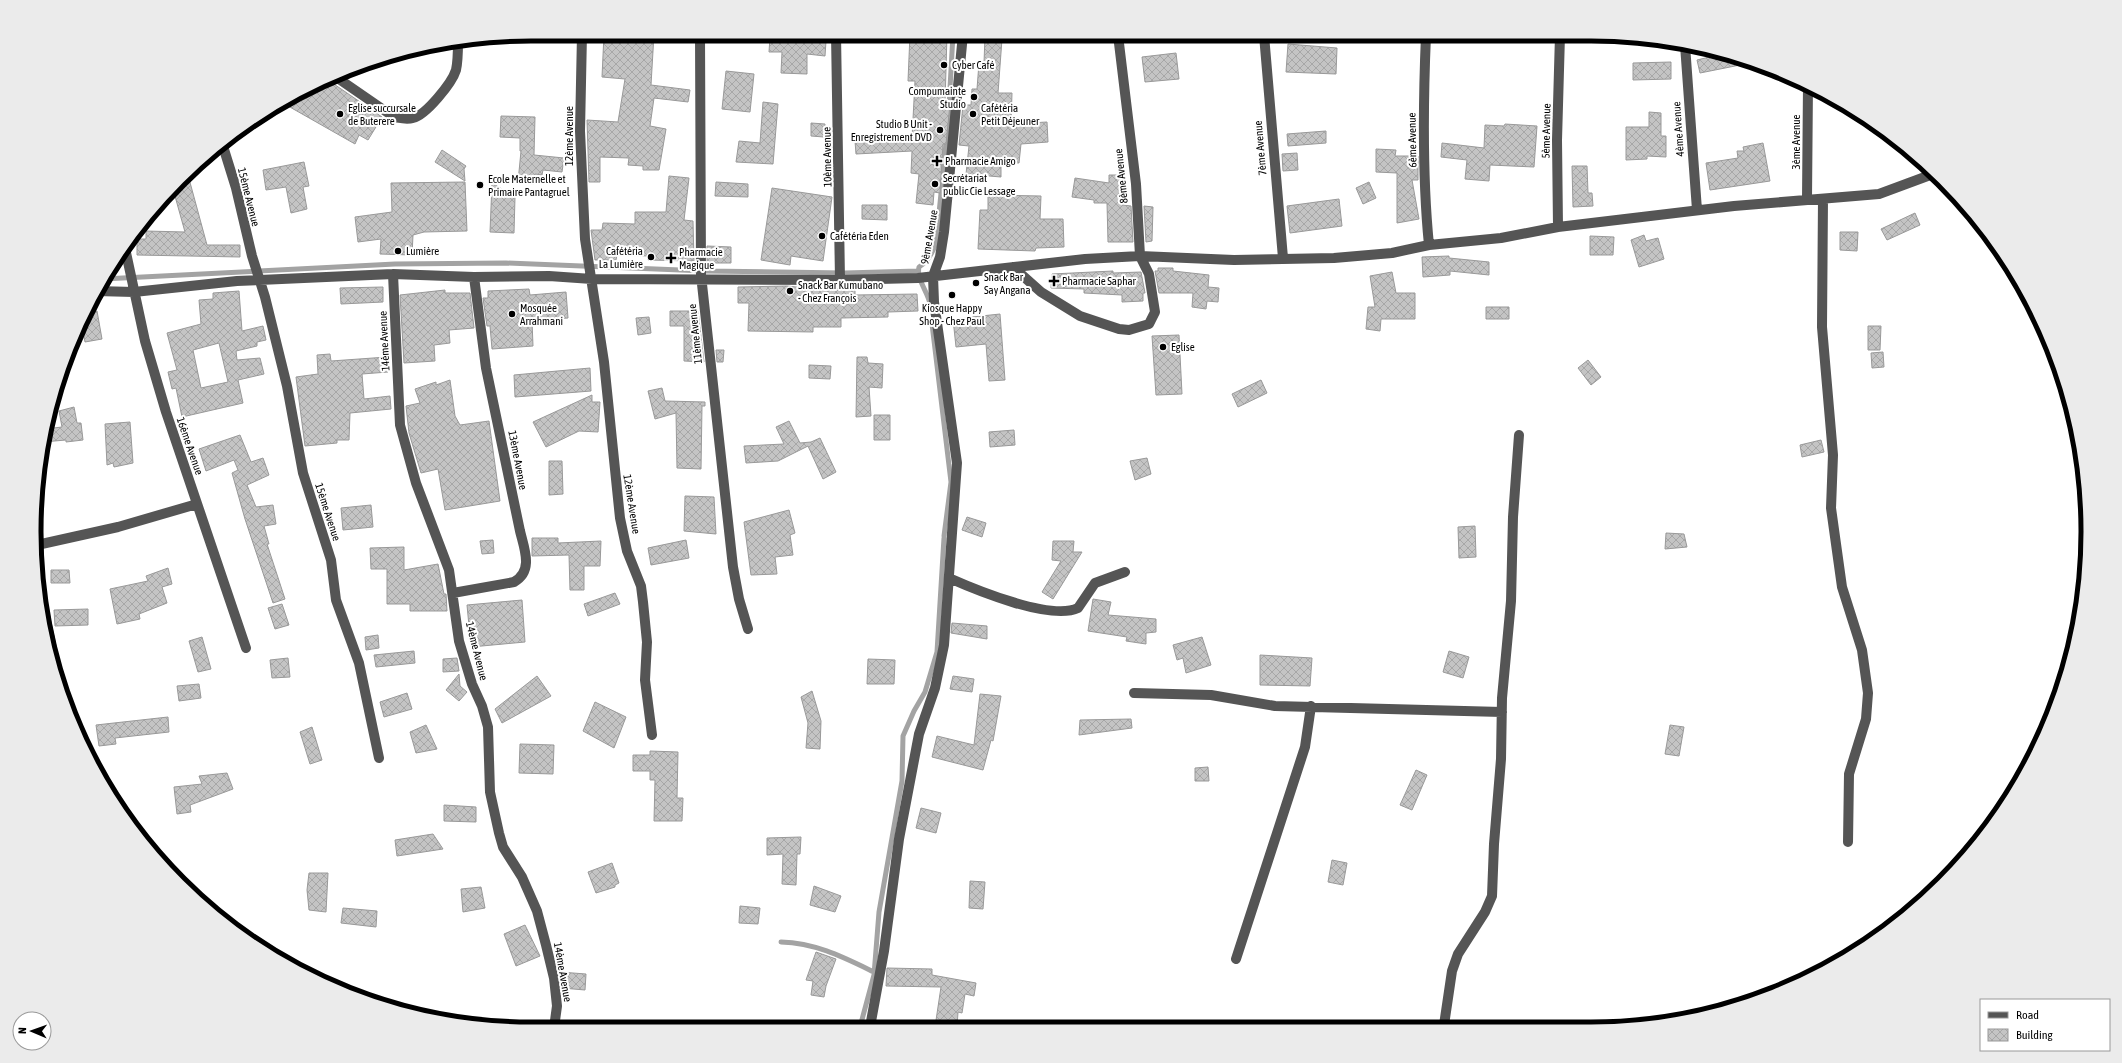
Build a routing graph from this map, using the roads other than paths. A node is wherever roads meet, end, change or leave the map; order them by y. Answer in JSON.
{"nodes":[{"id":1,"x":582,"y":41,"type":"edge"},
{"id":2,"x":700,"y":41,"type":"edge"},
{"id":3,"x":836,"y":41,"type":"edge"},
{"id":4,"x":962,"y":41,"type":"edge"},
{"id":5,"x":1119,"y":41,"type":"edge"},
{"id":6,"x":1265,"y":41,"type":"edge"},
{"id":7,"x":1426,"y":41,"type":"edge"},
{"id":8,"x":1560,"y":41,"type":"edge"},
{"id":9,"x":458,"y":47,"type":"edge"},
{"id":10,"x":1686,"y":50,"type":"edge"},
{"id":11,"x":340,"y":80,"type":"edge"},
{"id":12,"x":1808,"y":92,"type":"edge"},
{"id":13,"x":224,"y":150,"type":"edge"},
{"id":14,"x":1928,"y":176,"type":"edge"},
{"id":15,"x":1807,"y":199,"type":"junction"},
{"id":16,"x":1823,"y":199,"type":"junction"},
{"id":17,"x":1697,"y":210,"type":"junction"},
{"id":18,"x":1558,"y":227,"type":"junction"},
{"id":19,"x":1429,"y":245,"type":"junction"},
{"id":20,"x":127,"y":254,"type":"edge"},
{"id":21,"x":1140,"y":256,"type":"junction"},
{"id":22,"x":1283,"y":258,"type":"junction"},
{"id":23,"x":1013,"y":267,"type":"junction"},
{"id":24,"x":393,"y":274,"type":"junction"},
{"id":25,"x":840,"y":274,"type":"junction"},
{"id":26,"x":258,"y":276,"type":"junction"},
{"id":27,"x":591,"y":276,"type":"junction"},
{"id":28,"x":933,"y":276,"type":"junction"},
{"id":29,"x":474,"y":277,"type":"junction"},
{"id":30,"x":701,"y":277,"type":"junction"},
{"id":31,"x":104,"y":291,"type":"edge"},
{"id":32,"x":134,"y":292,"type":"junction"},
{"id":33,"x":1519,"y":435,"type":"dead end"},
{"id":34,"x":197,"y":504,"type":"junction"},
{"id":35,"x":41,"y":545,"type":"edge"},
{"id":36,"x":1125,"y":572,"type":"dead end"},
{"id":37,"x":949,"y":578,"type":"junction"},
{"id":38,"x":453,"y":593,"type":"junction"},
{"id":39,"x":748,"y":629,"type":"dead end"},
{"id":40,"x":246,"y":648,"type":"dead end"},
{"id":41,"x":1134,"y":693,"type":"dead end"},
{"id":42,"x":1311,"y":706,"type":"junction"},
{"id":43,"x":1502,"y":712,"type":"junction"},
{"id":44,"x":652,"y":735,"type":"dead end"},
{"id":45,"x":379,"y":758,"type":"dead end"},
{"id":46,"x":1848,"y":842,"type":"dead end"},
{"id":47,"x":1236,"y":959,"type":"dead end"},
{"id":48,"x":555,"y":1022,"type":"edge"},
{"id":49,"x":871,"y":1022,"type":"edge"},
{"id":50,"x":1444,"y":1022,"type":"edge"}],
"edges":[{"from":1,"to":27,"type":"street","name":"12ème Avenue"},
{"from":2,"to":30,"type":"street","name":"11ème Avenue"},
{"from":3,"to":25,"type":"street","name":"10ème Avenue"},
{"from":4,"to":28,"type":"street","name":"9ème Avenue"},
{"from":5,"to":21,"type":"street","name":"8ème Avenue"},
{"from":6,"to":22,"type":"street","name":"7ème Avenue"},
{"from":7,"to":19,"type":"street","name":"6ème Avenue"},
{"from":8,"to":18,"type":"street","name":"5ème Avenue"},
{"from":9,"to":11,"type":"street"},
{"from":10,"to":17,"type":"street","name":"4ème Avenue"},
{"from":12,"to":15,"type":"street","name":"3ème Avenue"},
{"from":13,"to":26,"type":"street","name":"15ème Avenue"},
{"from":14,"to":16,"type":"street"},
{"from":15,"to":16,"type":"street"},
{"from":15,"to":17,"type":"street"},
{"from":16,"to":46,"type":"street"},
{"from":17,"to":18,"type":"street"},
{"from":18,"to":19,"type":"street"},
{"from":19,"to":22,"type":"street"},
{"from":20,"to":32,"type":"street","name":"16ème Avenue"},
{"from":21,"to":22,"type":"street"},
{"from":21,"to":23,"type":"street"},
{"from":21,"to":23,"type":"street","name":"8ème Avenue"},
{"from":23,"to":28,"type":"street"},
{"from":24,"to":26,"type":"street"},
{"from":24,"to":29,"type":"street"},
{"from":24,"to":38,"type":"street","name":"14ème Avenue"},
{"from":25,"to":28,"type":"street"},
{"from":25,"to":30,"type":"street"},
{"from":26,"to":32,"type":"street"},
{"from":26,"to":45,"type":"street","name":"15ème Avenue"},
{"from":27,"to":29,"type":"street"},
{"from":27,"to":30,"type":"street"},
{"from":27,"to":44,"type":"street","name":"12ème Avenue"},
{"from":28,"to":37,"type":"street"},
{"from":29,"to":38,"type":"street","name":"13ème Avenue"},
{"from":30,"to":39,"type":"street","name":"11ème Avenue"},
{"from":31,"to":32,"type":"street"},
{"from":32,"to":34,"type":"street","name":"16ème Avenue"},
{"from":33,"to":43,"type":"street"},
{"from":34,"to":35,"type":"street"},
{"from":34,"to":40,"type":"street","name":"16ème Avenue"},
{"from":36,"to":37,"type":"street"},
{"from":37,"to":49,"type":"street"},
{"from":38,"to":48,"type":"street","name":"14ème Avenue"},
{"from":41,"to":42,"type":"street"},
{"from":42,"to":43,"type":"street"},
{"from":42,"to":47,"type":"street"},
{"from":43,"to":50,"type":"street"}]}
